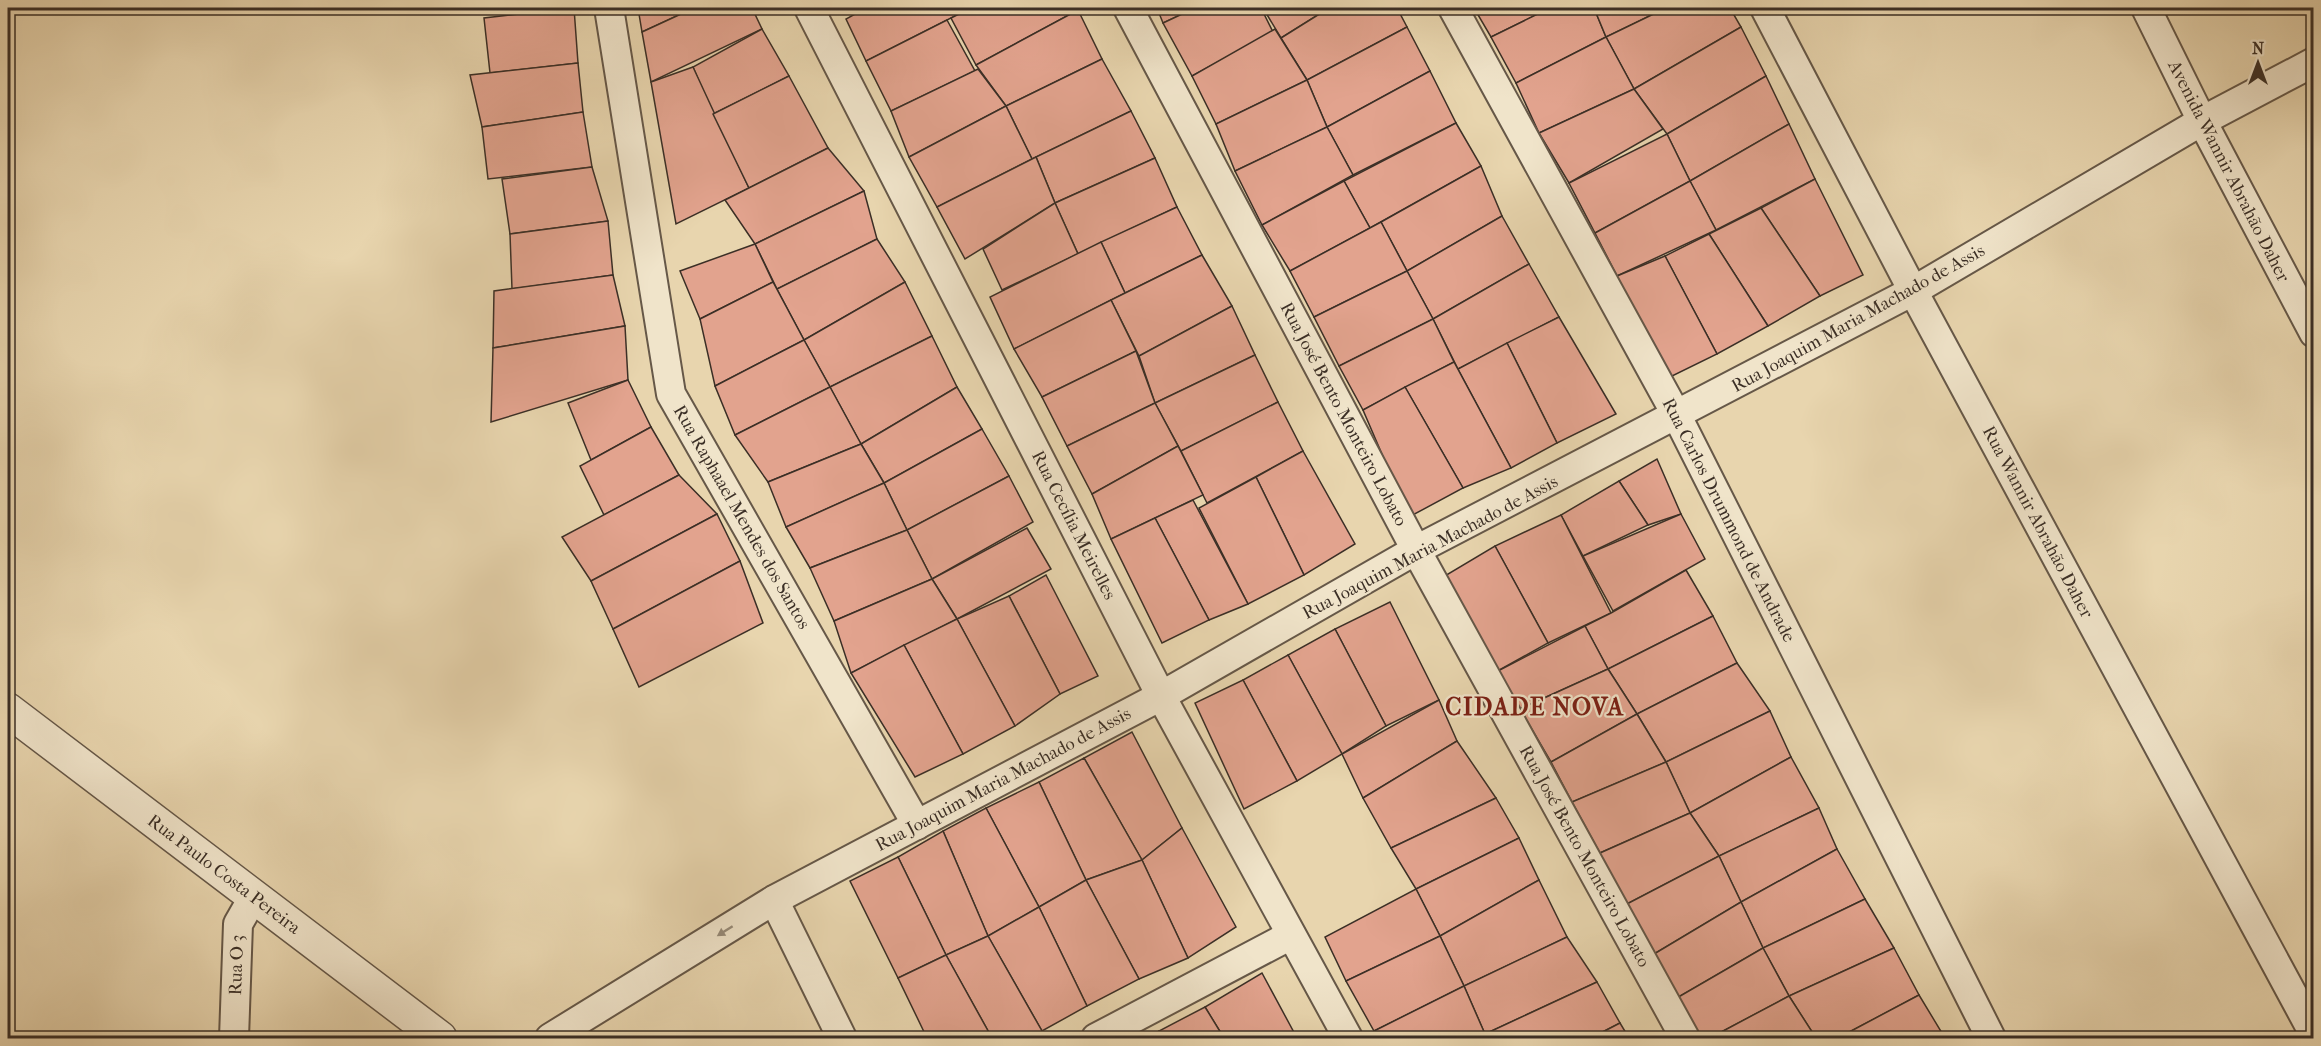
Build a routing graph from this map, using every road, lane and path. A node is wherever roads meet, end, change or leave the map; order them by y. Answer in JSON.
{"nodes":[{"id":1,"x":609,"y":8,"type":"edge"},
{"id":2,"x":809,"y":8,"type":"edge"},
{"id":3,"x":1128,"y":8,"type":"edge"},
{"id":4,"x":1453,"y":8,"type":"edge"},
{"id":5,"x":1765,"y":8,"type":"edge"},
{"id":6,"x":2146,"y":8,"type":"edge"},
{"id":7,"x":2313,"y":62,"type":"edge"},
{"id":8,"x":2202,"y":121,"type":"junction"},
{"id":9,"x":1913,"y":291,"type":"junction"},
{"id":10,"x":2313,"y":333,"type":"edge"},
{"id":11,"x":1677,"y":416,"type":"junction"},
{"id":12,"x":1416,"y":550,"type":"junction"},
{"id":13,"x":1161,"y":696,"type":"junction"},
{"id":14,"x":8,"y":710,"type":"edge"},
{"id":15,"x":917,"y":825,"type":"junction"},
{"id":16,"x":254,"y":896,"type":"junction"},
{"id":17,"x":774,"y":900,"type":"junction"},
{"id":18,"x":1292,"y":935,"type":"junction"},
{"id":19,"x":2313,"y":1034,"type":"edge"},
{"id":20,"x":234,"y":1038,"type":"edge"},
{"id":21,"x":440,"y":1038,"type":"edge"},
{"id":22,"x":550,"y":1038,"type":"edge"},
{"id":23,"x":842,"y":1038,"type":"edge"},
{"id":24,"x":1096,"y":1038,"type":"edge"},
{"id":25,"x":1348,"y":1038,"type":"edge"},
{"id":26,"x":1685,"y":1038,"type":"edge"},
{"id":27,"x":1991,"y":1038,"type":"edge"}],
"edges":[{"from":1,"to":15,"type":"street","name":"Rua Raphaael Mendes dos Santos"},
{"from":2,"to":13,"type":"street","name":"Rua Cecília Meirelles"},
{"from":3,"to":12,"type":"street","name":"Rua José Bento Monteiro Lobato"},
{"from":4,"to":11,"type":"street","name":"Rua Carlos Drummond de Andrade"},
{"from":5,"to":9,"type":"street","name":"Rua Wannir Abrahão Daher"},
{"from":6,"to":8,"type":"street","name":"Avenida Wannir Abrahão Daher"},
{"from":7,"to":8,"type":"street","name":"Rua Joaquim Maria Machado de Assis"},
{"from":8,"to":9,"type":"street","name":"Rua Joaquim Maria Machado de Assis"},
{"from":8,"to":10,"type":"street","name":"Avenida Wannir Abrahão Daher"},
{"from":9,"to":11,"type":"street","name":"Rua Joaquim Maria Machado de Assis"},
{"from":9,"to":19,"type":"street","name":"Rua Wannir Abrahão Daher"},
{"from":11,"to":12,"type":"street","name":"Rua Joaquim Maria Machado de Assis"},
{"from":11,"to":27,"type":"street","name":"Rua Carlos Drummond de Andrade"},
{"from":12,"to":13,"type":"street","name":"Rua Joaquim Maria Machado de Assis"},
{"from":12,"to":26,"type":"street","name":"Rua José Bento Monteiro Lobato"},
{"from":13,"to":15,"type":"street","name":"Rua Joaquim Maria Machado de Assis"},
{"from":13,"to":18,"type":"street","name":"Rua Cecília Meirelles"},
{"from":14,"to":16,"type":"street","name":"Rua Paulo Costa Pereira"},
{"from":15,"to":17,"type":"street","name":"Rua Joaquim Maria Machado de Assis"},
{"from":16,"to":20,"type":"street","name":"Rua O 3"},
{"from":16,"to":21,"type":"street","name":"Rua Paulo Costa Pereira"},
{"from":17,"to":22,"type":"street","name":"Rua Joaquim Maria Machado de Assis","one_way":true},
{"from":17,"to":23,"type":"street"},
{"from":18,"to":24,"type":"street"},
{"from":18,"to":25,"type":"street","name":"Rua Cecília Meirelles"}]}
